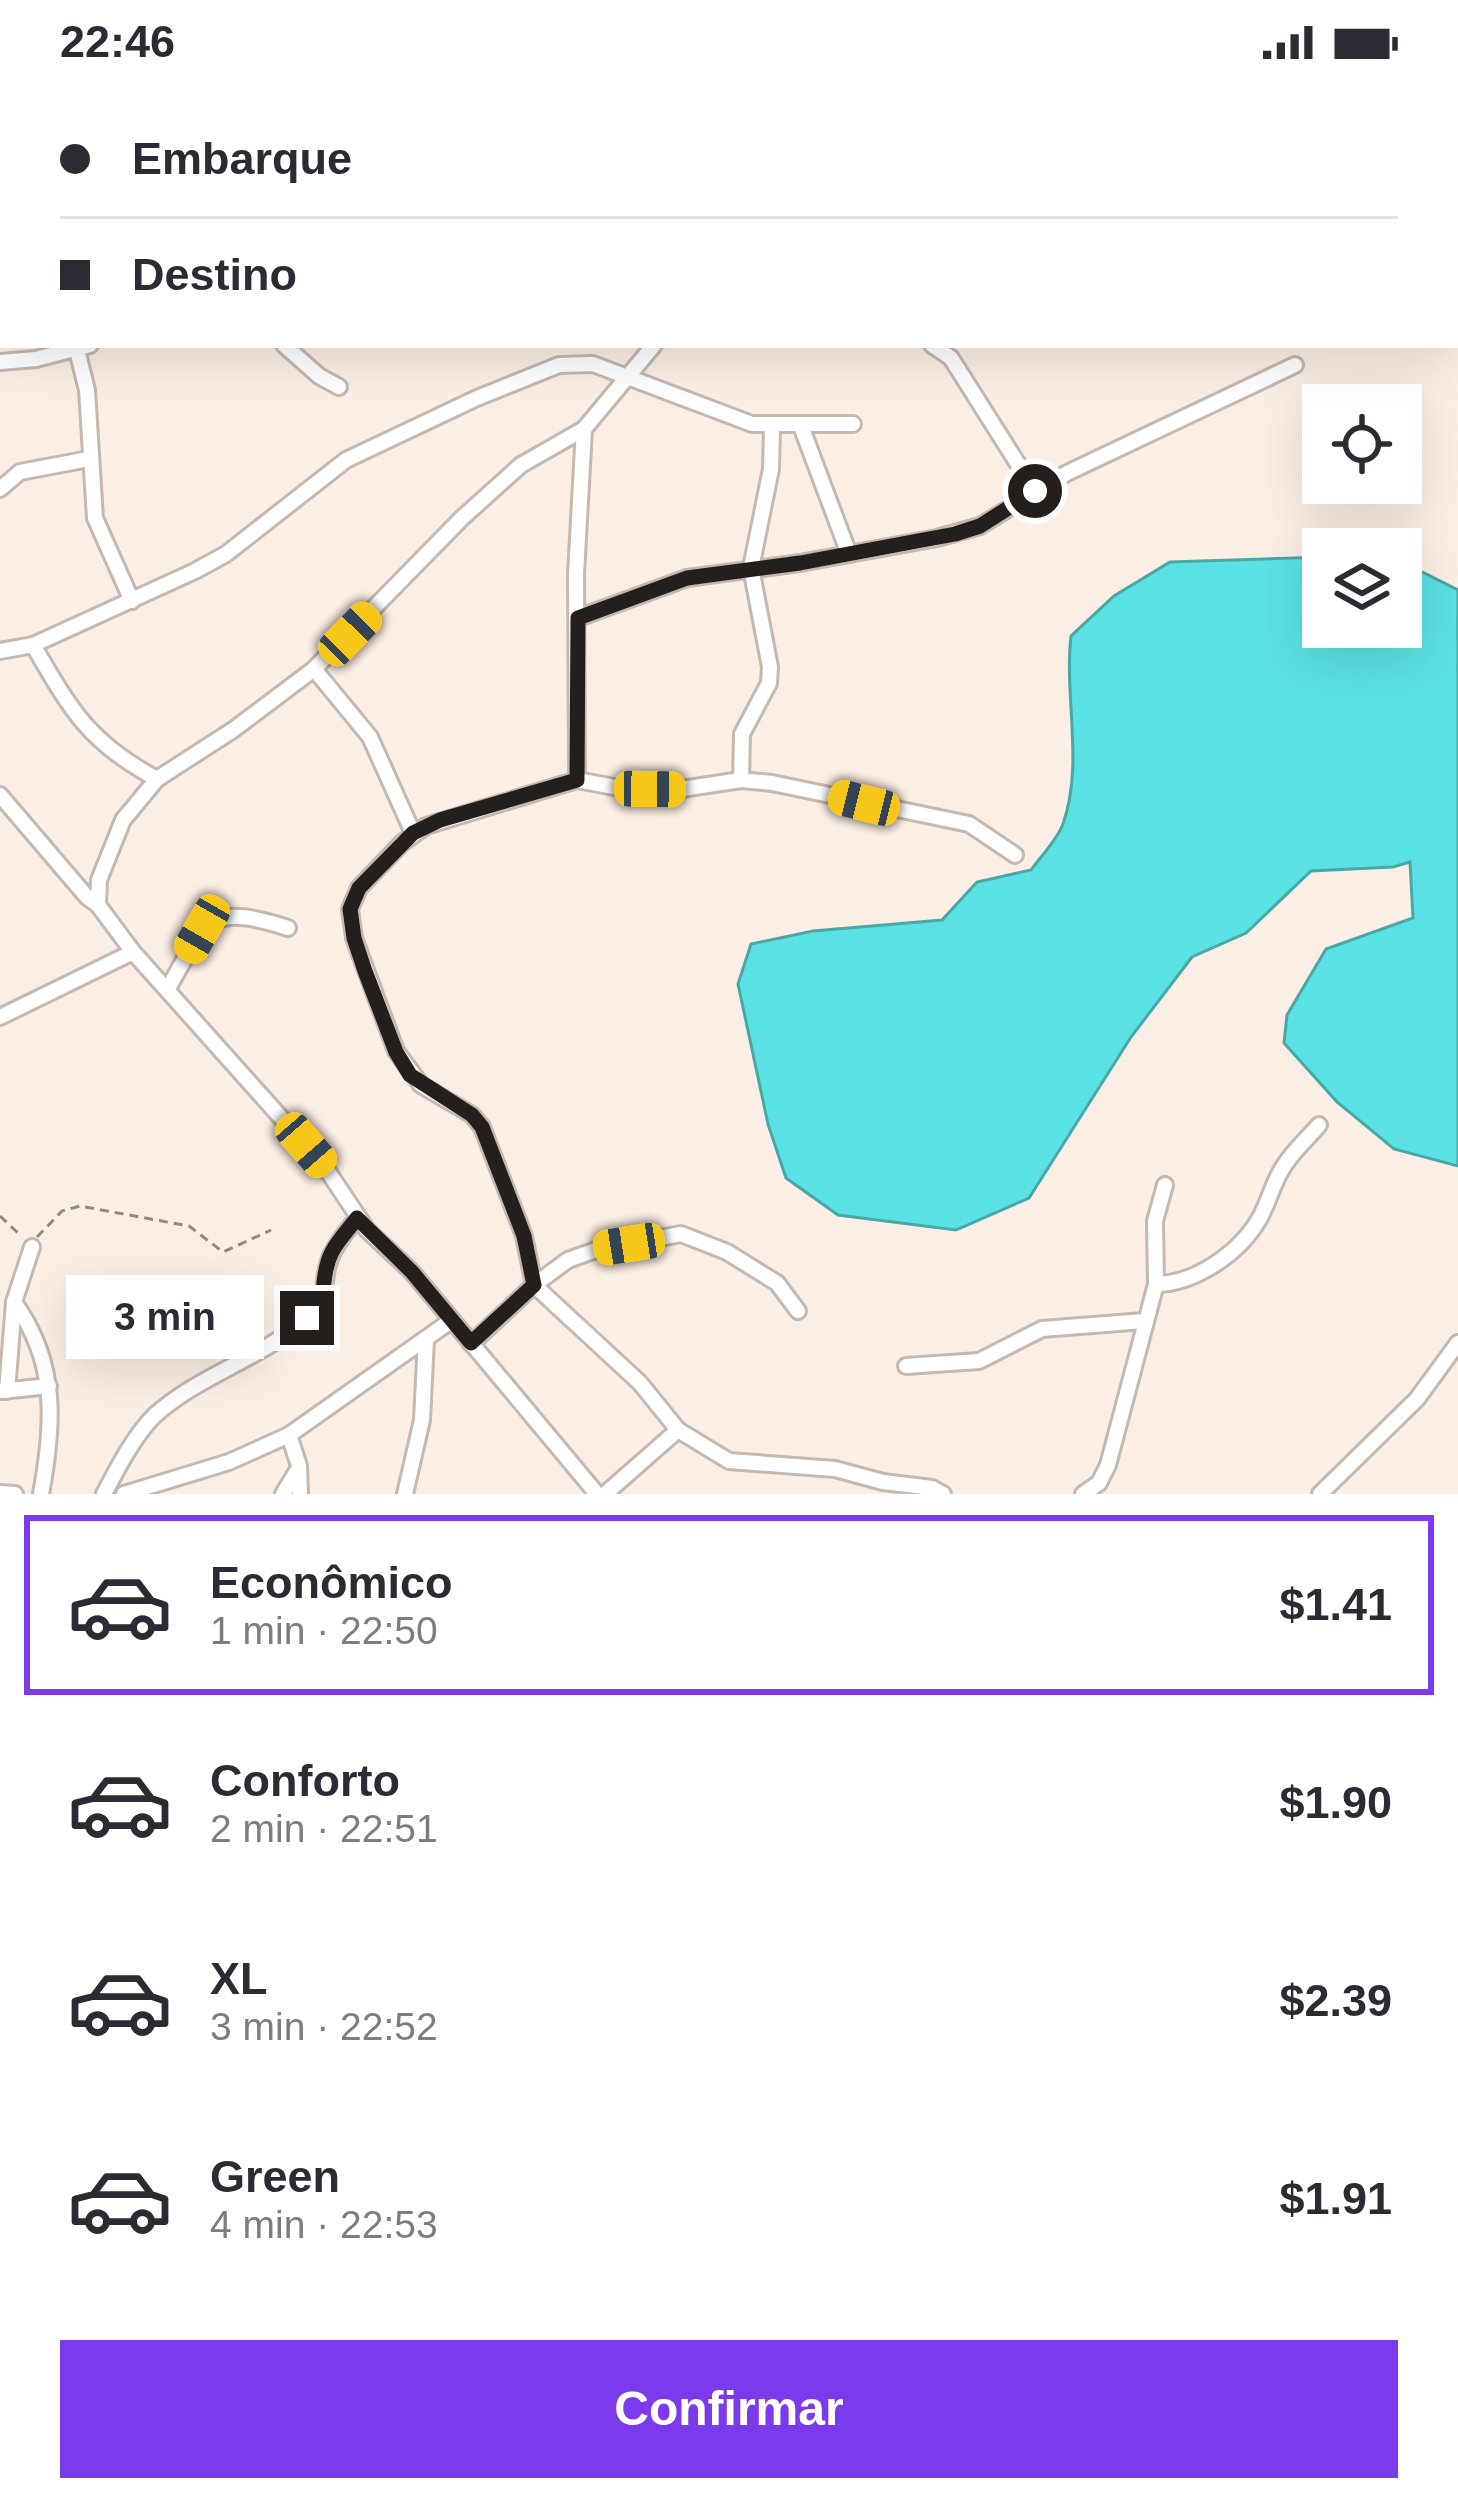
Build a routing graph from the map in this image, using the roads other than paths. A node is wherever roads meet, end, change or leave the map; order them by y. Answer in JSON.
{"nodes":[{"id":1,"x":78,"y":348,"type":"edge"},
{"id":2,"x":84,"y":348,"type":"edge"},
{"id":3,"x":287,"y":348,"type":"edge"},
{"id":4,"x":652,"y":348,"type":"edge"},
{"id":5,"x":956,"y":351,"type":"edge"},
{"id":6,"x":0,"y":362,"type":"edge"},
{"id":7,"x":1294,"y":365,"type":"dead end"},
{"id":8,"x":632,"y":376,"type":"junction"},
{"id":9,"x":339,"y":387,"type":"dead end"},
{"id":10,"x":853,"y":424,"type":"dead end"},
{"id":11,"x":801,"y":425,"type":"junction"},
{"id":12,"x":772,"y":427,"type":"junction"},
{"id":13,"x":584,"y":429,"type":"junction"},
{"id":14,"x":89,"y":459,"type":"junction"},
{"id":15,"x":0,"y":489,"type":"edge"},
{"id":16,"x":1035,"y":491,"type":"junction"},
{"id":17,"x":848,"y":554,"type":"junction"},
{"id":18,"x":751,"y":568,"type":"junction"},
{"id":19,"x":132,"y":601,"type":"junction"},
{"id":20,"x":578,"y":618,"type":"junction"},
{"id":21,"x":33,"y":645,"type":"junction"},
{"id":22,"x":0,"y":651,"type":"edge"},
{"id":23,"x":314,"y":669,"type":"junction"},
{"id":24,"x":157,"y":778,"type":"junction"},
{"id":25,"x":577,"y":780,"type":"junction"},
{"id":26,"x":741,"y":780,"type":"junction"},
{"id":27,"x":3,"y":807,"type":"edge"},
{"id":28,"x":413,"y":833,"type":"junction"},
{"id":29,"x":1015,"y":855,"type":"dead end"},
{"id":30,"x":98,"y":904,"type":"junction"},
{"id":31,"x":288,"y":928,"type":"dead end"},
{"id":32,"x":134,"y":952,"type":"junction"},
{"id":33,"x":167,"y":990,"type":"junction"},
{"id":34,"x":0,"y":1017,"type":"edge"},
{"id":35,"x":1319,"y":1125,"type":"dead end"},
{"id":36,"x":1165,"y":1185,"type":"dead end"},
{"id":37,"x":357,"y":1218,"type":"junction"},
{"id":38,"x":32,"y":1247,"type":"road end"},
{"id":39,"x":1156,"y":1284,"type":"junction"},
{"id":40,"x":534,"y":1285,"type":"junction"},
{"id":41,"x":14,"y":1302,"type":"junction"},
{"id":42,"x":797,"y":1311,"type":"dead end"},
{"id":43,"x":452,"y":1320,"type":"junction"},
{"id":44,"x":1144,"y":1322,"type":"junction"},
{"id":45,"x":6,"y":1331,"type":"edge"},
{"id":46,"x":426,"y":1339,"type":"junction"},
{"id":47,"x":471,"y":1343,"type":"junction"},
{"id":48,"x":1458,"y":1343,"type":"edge"},
{"id":49,"x":907,"y":1366,"type":"dead end"},
{"id":50,"x":50,"y":1385,"type":"junction"},
{"id":51,"x":4,"y":1391,"type":"edge"},
{"id":52,"x":678,"y":1430,"type":"junction"},
{"id":53,"x":289,"y":1435,"type":"junction"},
{"id":54,"x":299,"y":1466,"type":"junction"},
{"id":55,"x":302,"y":1492,"type":"edge"},
{"id":56,"x":0,"y":1493,"type":"edge"},
{"id":57,"x":1087,"y":1493,"type":"edge"},
{"id":58,"x":15,"y":1494,"type":"edge"},
{"id":59,"x":41,"y":1494,"type":"edge"},
{"id":60,"x":104,"y":1494,"type":"edge"},
{"id":61,"x":124,"y":1494,"type":"edge"},
{"id":62,"x":284,"y":1494,"type":"edge"},
{"id":63,"x":404,"y":1494,"type":"edge"},
{"id":64,"x":601,"y":1494,"type":"edge"},
{"id":65,"x":944,"y":1494,"type":"edge"},
{"id":66,"x":1320,"y":1494,"type":"edge"}],
"edges":[{"from":1,"to":6,"type":"street"},
{"from":2,"to":14,"type":"street"},
{"from":3,"to":9,"type":"street"},
{"from":4,"to":8,"type":"street"},
{"from":5,"to":16,"type":"street"},
{"from":7,"to":16,"type":"street"},
{"from":8,"to":12,"type":"street"},
{"from":8,"to":13,"type":"street"},
{"from":8,"to":19,"type":"street"},
{"from":10,"to":11,"type":"street"},
{"from":11,"to":12,"type":"street"},
{"from":11,"to":17,"type":"street"},
{"from":12,"to":18,"type":"street"},
{"from":13,"to":20,"type":"street"},
{"from":13,"to":23,"type":"street"},
{"from":14,"to":15,"type":"street"},
{"from":14,"to":19,"type":"street"},
{"from":16,"to":17,"type":"street"},
{"from":17,"to":18,"type":"street"},
{"from":18,"to":20,"type":"street"},
{"from":18,"to":26,"type":"street"},
{"from":19,"to":21,"type":"street"},
{"from":20,"to":25,"type":"street"},
{"from":21,"to":22,"type":"street"},
{"from":21,"to":24,"type":"street"},
{"from":23,"to":24,"type":"street"},
{"from":23,"to":28,"type":"street"},
{"from":24,"to":30,"type":"street"},
{"from":25,"to":26,"type":"street"},
{"from":25,"to":28,"type":"street"},
{"from":26,"to":29,"type":"street"},
{"from":27,"to":30,"type":"street"},
{"from":28,"to":40,"type":"street"},
{"from":30,"to":32,"type":"street"},
{"from":31,"to":33,"type":"street"},
{"from":32,"to":33,"type":"street"},
{"from":32,"to":34,"type":"street"},
{"from":33,"to":37,"type":"street"},
{"from":35,"to":39,"type":"street"},
{"from":36,"to":39,"type":"street"},
{"from":37,"to":43,"type":"street"},
{"from":37,"to":60,"type":"street"},
{"from":38,"to":41,"type":"street"},
{"from":39,"to":44,"type":"street"},
{"from":40,"to":42,"type":"street"},
{"from":40,"to":47,"type":"street"},
{"from":40,"to":52,"type":"street"},
{"from":41,"to":45,"type":"street"},
{"from":41,"to":50,"type":"street"},
{"from":43,"to":46,"type":"street"},
{"from":43,"to":47,"type":"street"},
{"from":44,"to":49,"type":"street"},
{"from":44,"to":57,"type":"street"},
{"from":45,"to":51,"type":"street"},
{"from":46,"to":53,"type":"street"},
{"from":46,"to":63,"type":"street"},
{"from":47,"to":64,"type":"street"},
{"from":48,"to":66,"type":"street"},
{"from":50,"to":51,"type":"street"},
{"from":50,"to":59,"type":"street"},
{"from":52,"to":64,"type":"street"},
{"from":52,"to":65,"type":"street"},
{"from":53,"to":54,"type":"street"},
{"from":53,"to":61,"type":"street"},
{"from":54,"to":55,"type":"street"},
{"from":54,"to":62,"type":"street"},
{"from":56,"to":58,"type":"street"}]}
